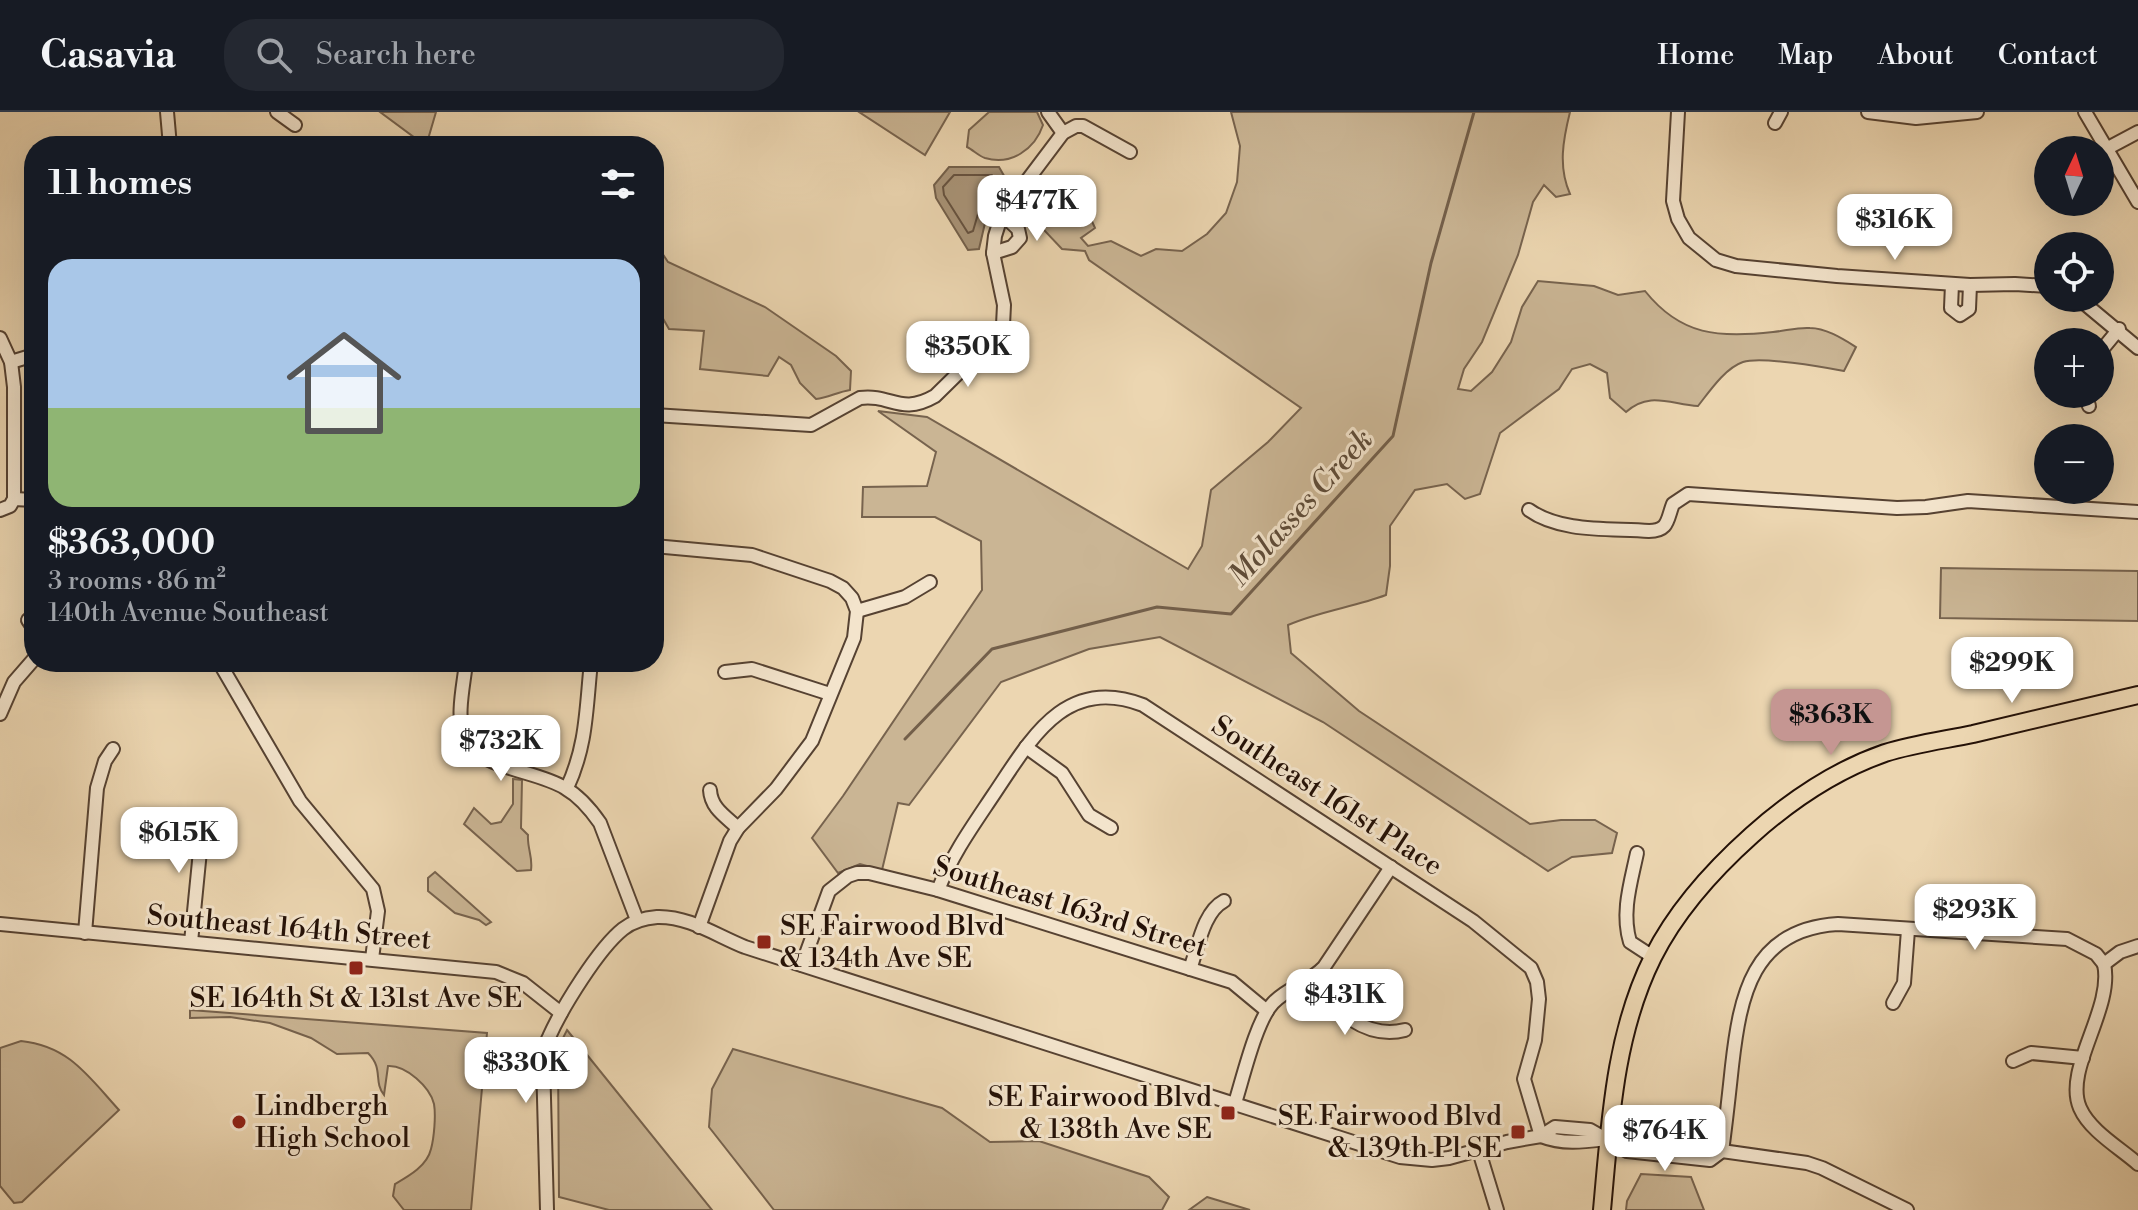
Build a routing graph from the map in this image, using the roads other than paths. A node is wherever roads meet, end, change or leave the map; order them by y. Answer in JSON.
{"nodes":[{"id":1,"x":167,"y":112,"type":"edge"},
{"id":2,"x":277,"y":112,"type":"edge"},
{"id":3,"x":1048,"y":112,"type":"edge"},
{"id":4,"x":1678,"y":112,"type":"edge"},
{"id":5,"x":1868,"y":112,"type":"edge"},
{"id":6,"x":1977,"y":112,"type":"edge"},
{"id":7,"x":2085,"y":112,"type":"edge"},
{"id":8,"x":295,"y":125,"type":"dead end"},
{"id":9,"x":2138,"y":132,"type":"edge"},
{"id":10,"x":1063,"y":133,"type":"junction"},
{"id":11,"x":169,"y":136,"type":"edge"},
{"id":12,"x":2100,"y":136,"type":"edge"},
{"id":13,"x":2114,"y":145,"type":"edge"},
{"id":14,"x":1130,"y":152,"type":"dead end"},
{"id":15,"x":2114,"y":159,"type":"edge"},
{"id":16,"x":2138,"y":202,"type":"edge"},
{"id":17,"x":1002,"y":214,"type":"junction"},
{"id":18,"x":993,"y":253,"type":"junction"},
{"id":19,"x":1952,"y":284,"type":"junction"},
{"id":20,"x":1970,"y":285,"type":"junction"},
{"id":21,"x":2034,"y":285,"type":"edge"},
{"id":22,"x":2097,"y":312,"type":"edge"},
{"id":23,"x":2119,"y":329,"type":"junction"},
{"id":24,"x":2114,"y":335,"type":"edge"},
{"id":25,"x":0,"y":338,"type":"edge"},
{"id":26,"x":2138,"y":348,"type":"edge"},
{"id":27,"x":24,"y":358,"type":"edge"},
{"id":28,"x":11,"y":362,"type":"junction"},
{"id":29,"x":664,"y":416,"type":"edge"},
{"id":30,"x":14,"y":499,"type":"junction"},
{"id":31,"x":24,"y":500,"type":"edge"},
{"id":32,"x":0,"y":510,"type":"edge"},
{"id":33,"x":1529,"y":510,"type":"dead end"},
{"id":34,"x":2138,"y":512,"type":"edge"},
{"id":35,"x":664,"y":547,"type":"edge"},
{"id":36,"x":930,"y":582,"type":"dead end"},
{"id":37,"x":857,"y":611,"type":"junction"},
{"id":38,"x":24,"y":670,"type":"edge"},
{"id":39,"x":225,"y":672,"type":"edge"},
{"id":40,"x":465,"y":672,"type":"edge"},
{"id":41,"x":590,"y":672,"type":"edge"},
{"id":42,"x":725,"y":672,"type":"dead end"},
{"id":43,"x":830,"y":694,"type":"junction"},
{"id":44,"x":2138,"y":695,"type":"edge"},
{"id":45,"x":0,"y":714,"type":"edge"},
{"id":46,"x":1026,"y":747,"type":"junction"},
{"id":47,"x":113,"y":749,"type":"dead end"},
{"id":48,"x":567,"y":788,"type":"junction"},
{"id":49,"x":710,"y":790,"type":"dead end"},
{"id":50,"x":738,"y":828,"type":"junction"},
{"id":51,"x":1111,"y":828,"type":"dead end"},
{"id":52,"x":215,"y":831,"type":"dead end"},
{"id":53,"x":1637,"y":853,"type":"dead end"},
{"id":54,"x":1391,"y":867,"type":"junction"},
{"id":55,"x":938,"y":890,"type":"junction"},
{"id":56,"x":1224,"y":901,"type":"dead end"},
{"id":57,"x":637,"y":920,"type":"junction"},
{"id":58,"x":0,"y":924,"type":"edge"},
{"id":59,"x":699,"y":927,"type":"junction"},
{"id":60,"x":1908,"y":930,"type":"junction"},
{"id":61,"x":85,"y":933,"type":"junction"},
{"id":62,"x":191,"y":942,"type":"junction"},
{"id":63,"x":2138,"y":946,"type":"edge"},
{"id":64,"x":1653,"y":957,"type":"junction"},
{"id":65,"x":372,"y":959,"type":"junction"},
{"id":66,"x":2104,"y":964,"type":"junction"},
{"id":67,"x":802,"y":965,"type":"junction"},
{"id":68,"x":1190,"y":969,"type":"junction"},
{"id":69,"x":1313,"y":979,"type":"junction"},
{"id":70,"x":1893,"y":1003,"type":"dead end"},
{"id":71,"x":1267,"y":1011,"type":"junction"},
{"id":72,"x":561,"y":1013,"type":"junction"},
{"id":73,"x":1405,"y":1030,"type":"dead end"},
{"id":74,"x":2083,"y":1058,"type":"junction"},
{"id":75,"x":2013,"y":1061,"type":"dead end"},
{"id":76,"x":1235,"y":1103,"type":"junction"},
{"id":77,"x":1541,"y":1136,"type":"junction"},
{"id":78,"x":1608,"y":1141,"type":"junction"},
{"id":79,"x":1479,"y":1151,"type":"junction"},
{"id":80,"x":1722,"y":1151,"type":"junction"},
{"id":81,"x":2138,"y":1164,"type":"edge"},
{"id":82,"x":547,"y":1210,"type":"edge"},
{"id":83,"x":1497,"y":1210,"type":"edge"},
{"id":84,"x":1602,"y":1210,"type":"edge"},
{"id":85,"x":1907,"y":1210,"type":"edge"}],
"edges":[{"from":1,"to":11,"type":"street"},
{"from":2,"to":8,"type":"street"},
{"from":3,"to":10,"type":"street"},
{"from":4,"to":19,"type":"street"},
{"from":5,"to":6,"type":"street"},
{"from":7,"to":12,"type":"street"},
{"from":9,"to":13,"type":"street"},
{"from":10,"to":14,"type":"street"},
{"from":10,"to":17,"type":"street"},
{"from":15,"to":16,"type":"street"},
{"from":17,"to":18,"type":"street"},
{"from":17,"to":18,"type":"street"},
{"from":18,"to":29,"type":"street"},
{"from":19,"to":20,"type":"street"},
{"from":19,"to":20,"type":"street"},
{"from":20,"to":21,"type":"street"},
{"from":22,"to":23,"type":"street"},
{"from":23,"to":24,"type":"street"},
{"from":23,"to":26,"type":"street"},
{"from":25,"to":28,"type":"street"},
{"from":27,"to":28,"type":"street"},
{"from":28,"to":30,"type":"street"},
{"from":30,"to":31,"type":"street"},
{"from":30,"to":32,"type":"street"},
{"from":33,"to":34,"type":"street"},
{"from":35,"to":37,"type":"street"},
{"from":36,"to":37,"type":"street"},
{"from":37,"to":43,"type":"street"},
{"from":38,"to":45,"type":"street"},
{"from":39,"to":65,"type":"street"},
{"from":40,"to":48,"type":"street"},
{"from":41,"to":48,"type":"street"},
{"from":42,"to":43,"type":"street"},
{"from":43,"to":50,"type":"street"},
{"from":44,"to":64,"type":"main road"},
{"from":46,"to":51,"type":"street"},
{"from":46,"to":54,"type":"street","name":"Southeast 161st Place"},
{"from":46,"to":55,"type":"street"},
{"from":47,"to":61,"type":"street"},
{"from":48,"to":57,"type":"street"},
{"from":49,"to":50,"type":"street"},
{"from":50,"to":59,"type":"street"},
{"from":52,"to":62,"type":"street"},
{"from":53,"to":64,"type":"street"},
{"from":54,"to":69,"type":"street"},
{"from":54,"to":77,"type":"street","name":"Southeast 161st Place"},
{"from":55,"to":67,"type":"street","name":"Southeast 163rd Street"},
{"from":55,"to":68,"type":"street","name":"Southeast 163rd Street"},
{"from":56,"to":68,"type":"street"},
{"from":57,"to":59,"type":"street"},
{"from":57,"to":72,"type":"street"},
{"from":58,"to":61,"type":"street","name":"Southeast 164th Street"},
{"from":59,"to":67,"type":"street"},
{"from":60,"to":66,"type":"street"},
{"from":60,"to":70,"type":"street"},
{"from":60,"to":80,"type":"street"},
{"from":61,"to":62,"type":"street","name":"Southeast 164th Street"},
{"from":62,"to":65,"type":"street","name":"Southeast 164th Street"},
{"from":63,"to":66,"type":"street"},
{"from":64,"to":78,"type":"main road"},
{"from":65,"to":72,"type":"street","name":"Southeast 164th Street"},
{"from":66,"to":74,"type":"street"},
{"from":67,"to":76,"type":"street"},
{"from":68,"to":71,"type":"street","name":"Southeast 163rd Street"},
{"from":69,"to":71,"type":"street"},
{"from":69,"to":73,"type":"street"},
{"from":71,"to":76,"type":"street"},
{"from":72,"to":82,"type":"street"},
{"from":74,"to":75,"type":"street"},
{"from":74,"to":81,"type":"street"},
{"from":76,"to":79,"type":"street"},
{"from":77,"to":78,"type":"street"},
{"from":77,"to":79,"type":"street"},
{"from":78,"to":80,"type":"street"},
{"from":78,"to":84,"type":"main road"},
{"from":79,"to":83,"type":"street"},
{"from":80,"to":85,"type":"street"}]}
